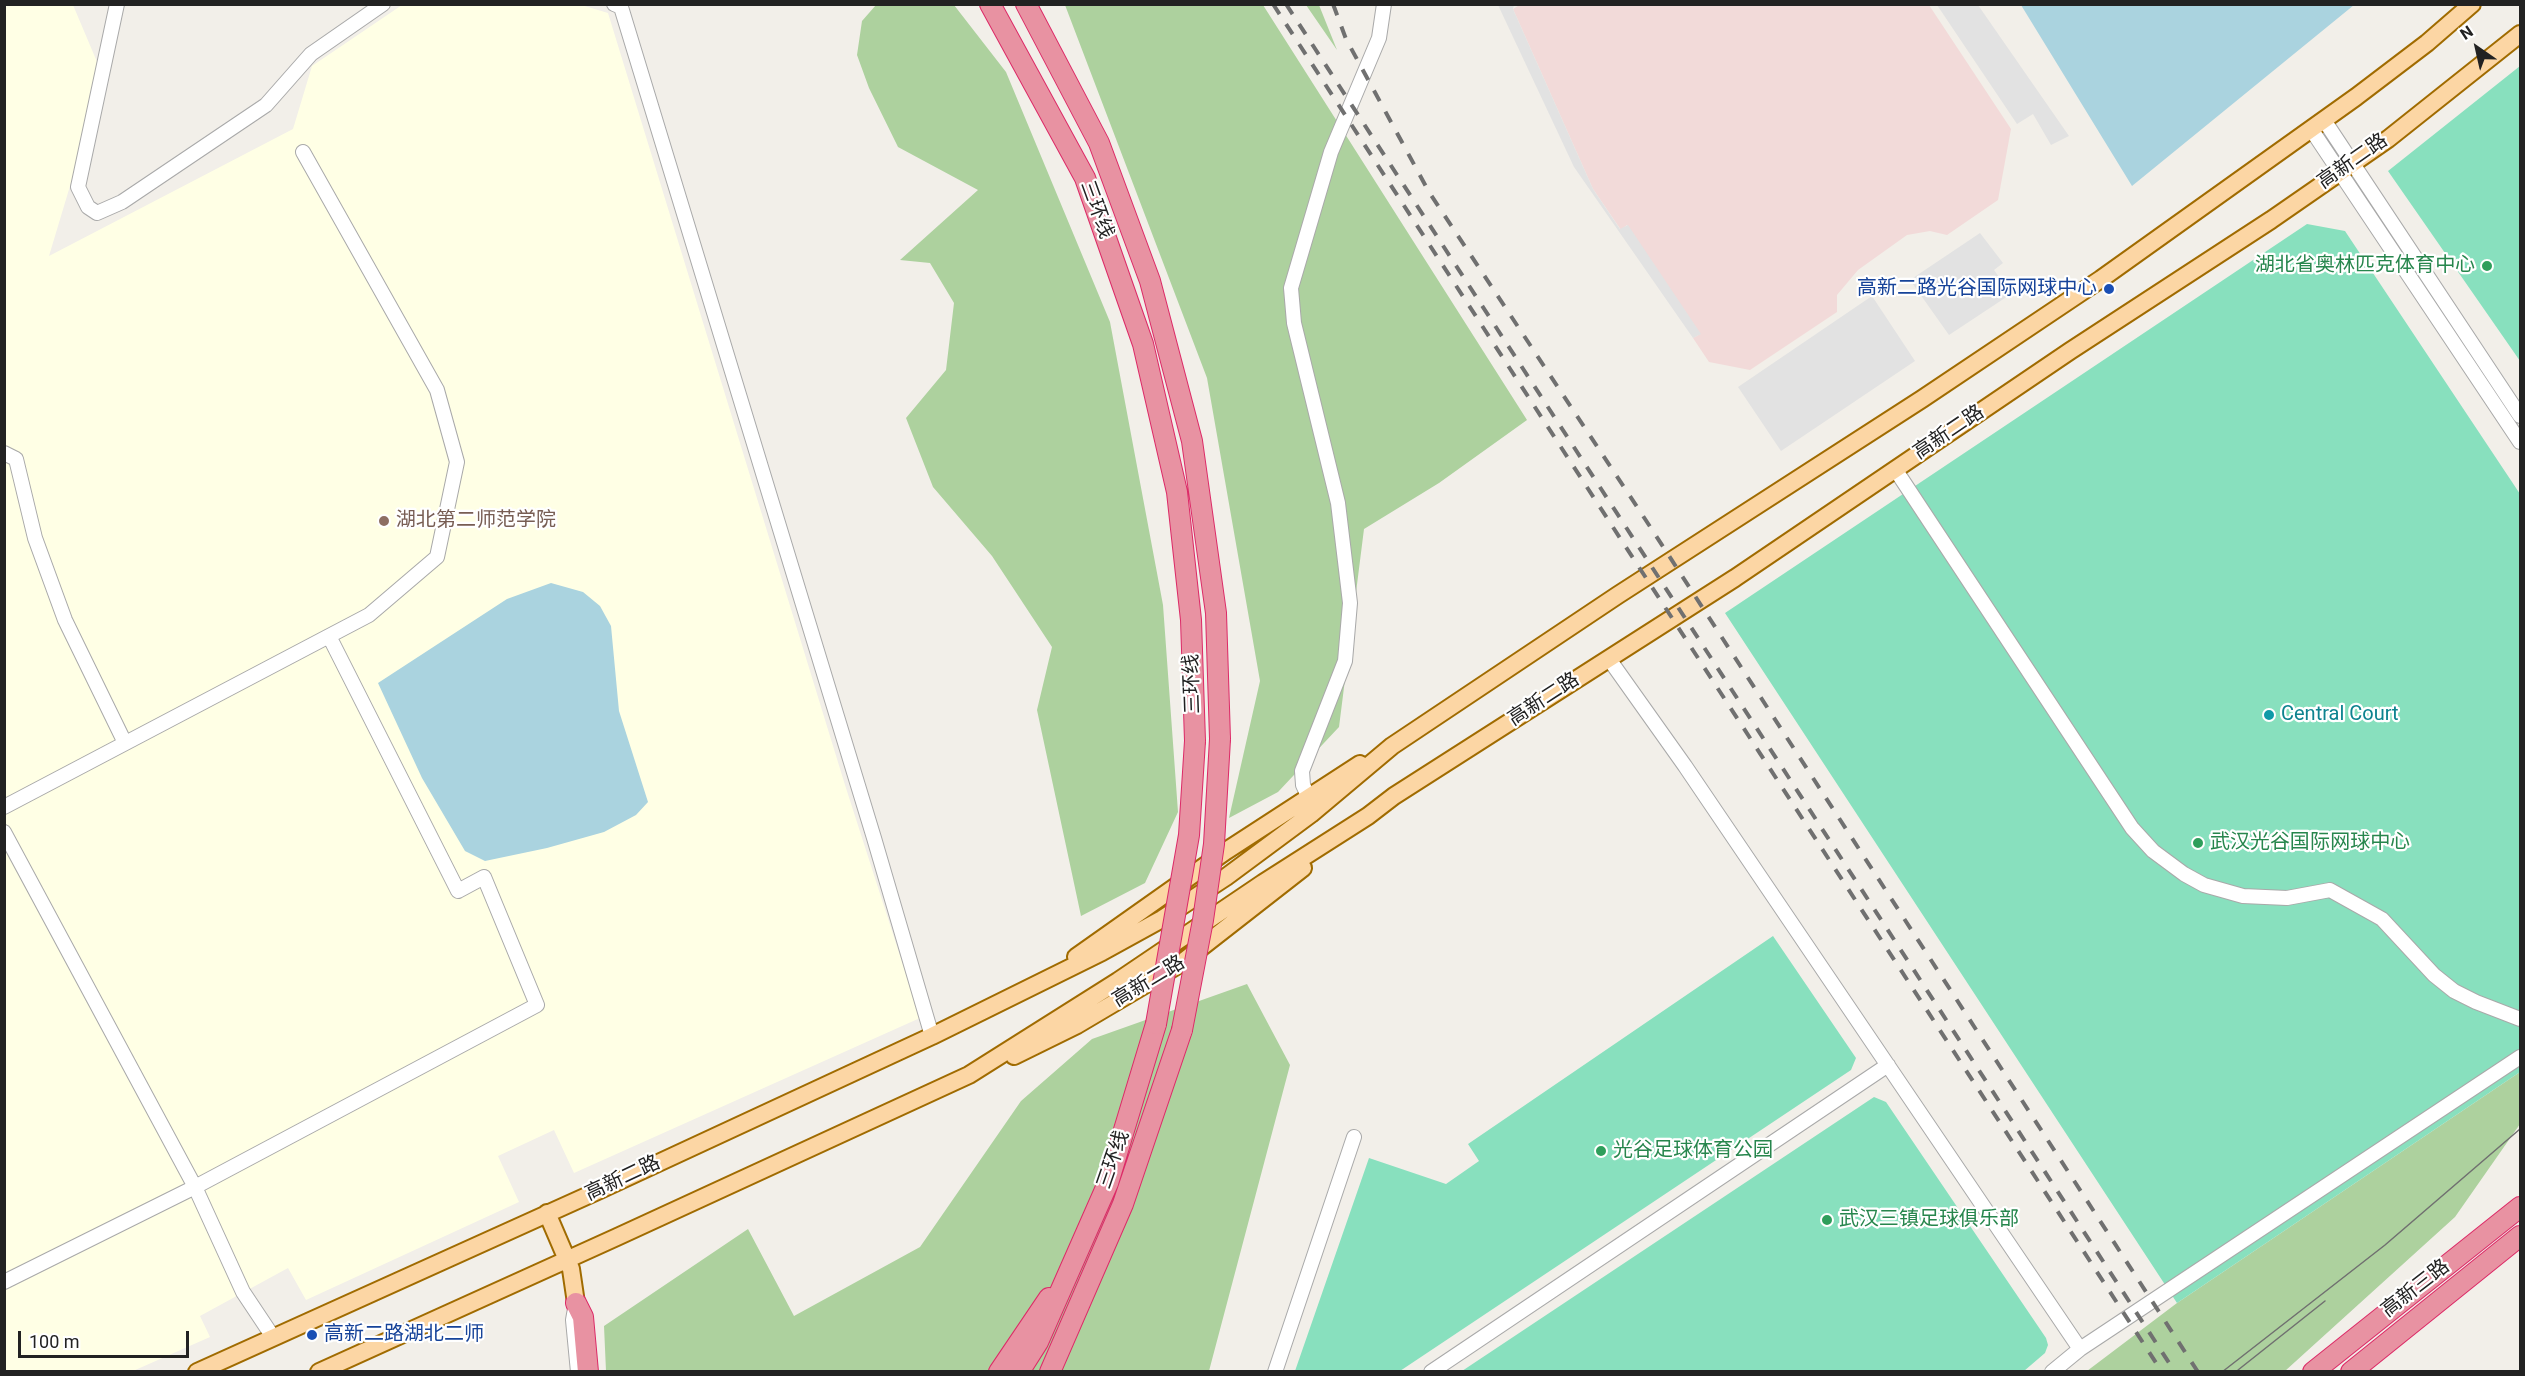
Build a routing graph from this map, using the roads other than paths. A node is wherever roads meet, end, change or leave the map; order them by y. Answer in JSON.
{"nodes":[{"id":1,"x":117,"y":4,"type":"edge"},
{"id":2,"x":383,"y":4,"type":"edge"},
{"id":3,"x":614,"y":4,"type":"edge"},
{"id":4,"x":1026,"y":4,"type":"edge"},
{"id":5,"x":1384,"y":4,"type":"edge"},
{"id":6,"x":2472,"y":4,"type":"edge"},
{"id":7,"x":991,"y":6,"type":"edge"},
{"id":8,"x":2520,"y":34,"type":"edge"},
{"id":9,"x":2318,"y":124,"type":"junction"},
{"id":10,"x":303,"y":152,"type":"dead end"},
{"id":11,"x":2346,"y":168,"type":"junction"},
{"id":12,"x":2520,"y":416,"type":"edge"},
{"id":13,"x":2520,"y":442,"type":"edge"},
{"id":14,"x":4,"y":453,"type":"edge"},
{"id":15,"x":1895,"y":469,"type":"junction"},
{"id":16,"x":329,"y":636,"type":"junction"},
{"id":17,"x":1609,"y":659,"type":"junction"},
{"id":18,"x":125,"y":743,"type":"junction"},
{"id":19,"x":1392,"y":746,"type":"junction"},
{"id":20,"x":1309,"y":798,"type":"junction"},
{"id":21,"x":4,"y":807,"type":"edge"},
{"id":22,"x":4,"y":832,"type":"edge"},
{"id":23,"x":1046,"y":979,"type":"junction"},
{"id":24,"x":2520,"y":1019,"type":"edge"},
{"id":25,"x":932,"y":1036,"type":"junction"},
{"id":26,"x":2520,"y":1057,"type":"edge"},
{"id":27,"x":1888,"y":1065,"type":"junction"},
{"id":28,"x":1354,"y":1137,"type":"dead end"},
{"id":29,"x":195,"y":1187,"type":"junction"},
{"id":30,"x":2520,"y":1207,"type":"edge"},
{"id":31,"x":547,"y":1213,"type":"junction"},
{"id":32,"x":2520,"y":1236,"type":"edge"},
{"id":33,"x":2520,"y":1244,"type":"edge"},
{"id":34,"x":567,"y":1260,"type":"junction"},
{"id":35,"x":1070,"y":1269,"type":"junction"},
{"id":36,"x":4,"y":1282,"type":"edge"},
{"id":37,"x":576,"y":1303,"type":"junction"},
{"id":38,"x":273,"y":1337,"type":"junction"},
{"id":39,"x":2080,"y":1350,"type":"junction"},
{"id":40,"x":2373,"y":1354,"type":"junction"},
{"id":41,"x":197,"y":1371,"type":"edge"},
{"id":42,"x":319,"y":1371,"type":"edge"},
{"id":43,"x":578,"y":1371,"type":"edge"},
{"id":44,"x":588,"y":1371,"type":"edge"},
{"id":45,"x":999,"y":1371,"type":"edge"},
{"id":46,"x":1022,"y":1371,"type":"edge"},
{"id":47,"x":1050,"y":1371,"type":"edge"},
{"id":48,"x":1275,"y":1371,"type":"edge"},
{"id":49,"x":1431,"y":1371,"type":"edge"},
{"id":50,"x":2052,"y":1371,"type":"edge"},
{"id":51,"x":2313,"y":1371,"type":"edge"},
{"id":52,"x":2351,"y":1371,"type":"edge"}],
"edges":[{"from":1,"to":2,"type":"street"},
{"from":3,"to":25,"type":"street"},
{"from":4,"to":47,"type":"highway","name":"三环线","bridge":true},
{"from":5,"to":20,"type":"street"},
{"from":6,"to":9,"type":"main road","name":"高新二路"},
{"from":7,"to":35,"type":"highway","name":"三环线","bridge":true},
{"from":8,"to":11,"type":"main road","name":"高新二路"},
{"from":9,"to":11,"type":"street"},
{"from":9,"to":19,"type":"main road","name":"高新二路"},
{"from":10,"to":16,"type":"street"},
{"from":11,"to":12,"type":"street"},
{"from":11,"to":13,"type":"street"},
{"from":11,"to":15,"type":"main road","name":"高新二路"},
{"from":14,"to":18,"type":"street"},
{"from":15,"to":17,"type":"main road","name":"高新二路"},
{"from":15,"to":24,"type":"street"},
{"from":16,"to":18,"type":"street"},
{"from":16,"to":29,"type":"street"},
{"from":17,"to":27,"type":"street"},
{"from":17,"to":34,"type":"main road","name":"高新二路"},
{"from":18,"to":21,"type":"street"},
{"from":19,"to":20,"type":"main road","name":"高新二路"},
{"from":19,"to":23,"type":"main road","name":"高新二路"},
{"from":20,"to":23,"type":"main road","name":"高新二路"},
{"from":22,"to":29,"type":"street"},
{"from":23,"to":25,"type":"main road","name":"高新二路"},
{"from":25,"to":31,"type":"main road","name":"高新二路"},
{"from":26,"to":39,"type":"street"},
{"from":27,"to":39,"type":"street"},
{"from":27,"to":49,"type":"street"},
{"from":28,"to":48,"type":"street"},
{"from":29,"to":36,"type":"street"},
{"from":29,"to":38,"type":"street"},
{"from":30,"to":51,"type":"highway","name":"高新三路"},
{"from":31,"to":34,"type":"main road"},
{"from":31,"to":38,"type":"main road","name":"高新二路"},
{"from":32,"to":40,"type":"highway","name":"高新三路"},
{"from":33,"to":40,"type":"main road","name":"高新三路"},
{"from":34,"to":37,"type":"main road"},
{"from":34,"to":42,"type":"main road","name":"高新二路"},
{"from":35,"to":45,"type":"highway"},
{"from":35,"to":46,"type":"highway","name":"三环线"},
{"from":37,"to":43,"type":"street"},
{"from":37,"to":44,"type":"highway"},
{"from":38,"to":41,"type":"main road","name":"高新二路"},
{"from":39,"to":50,"type":"street"},
{"from":40,"to":52,"type":"highway","name":"高新三路"}]}
